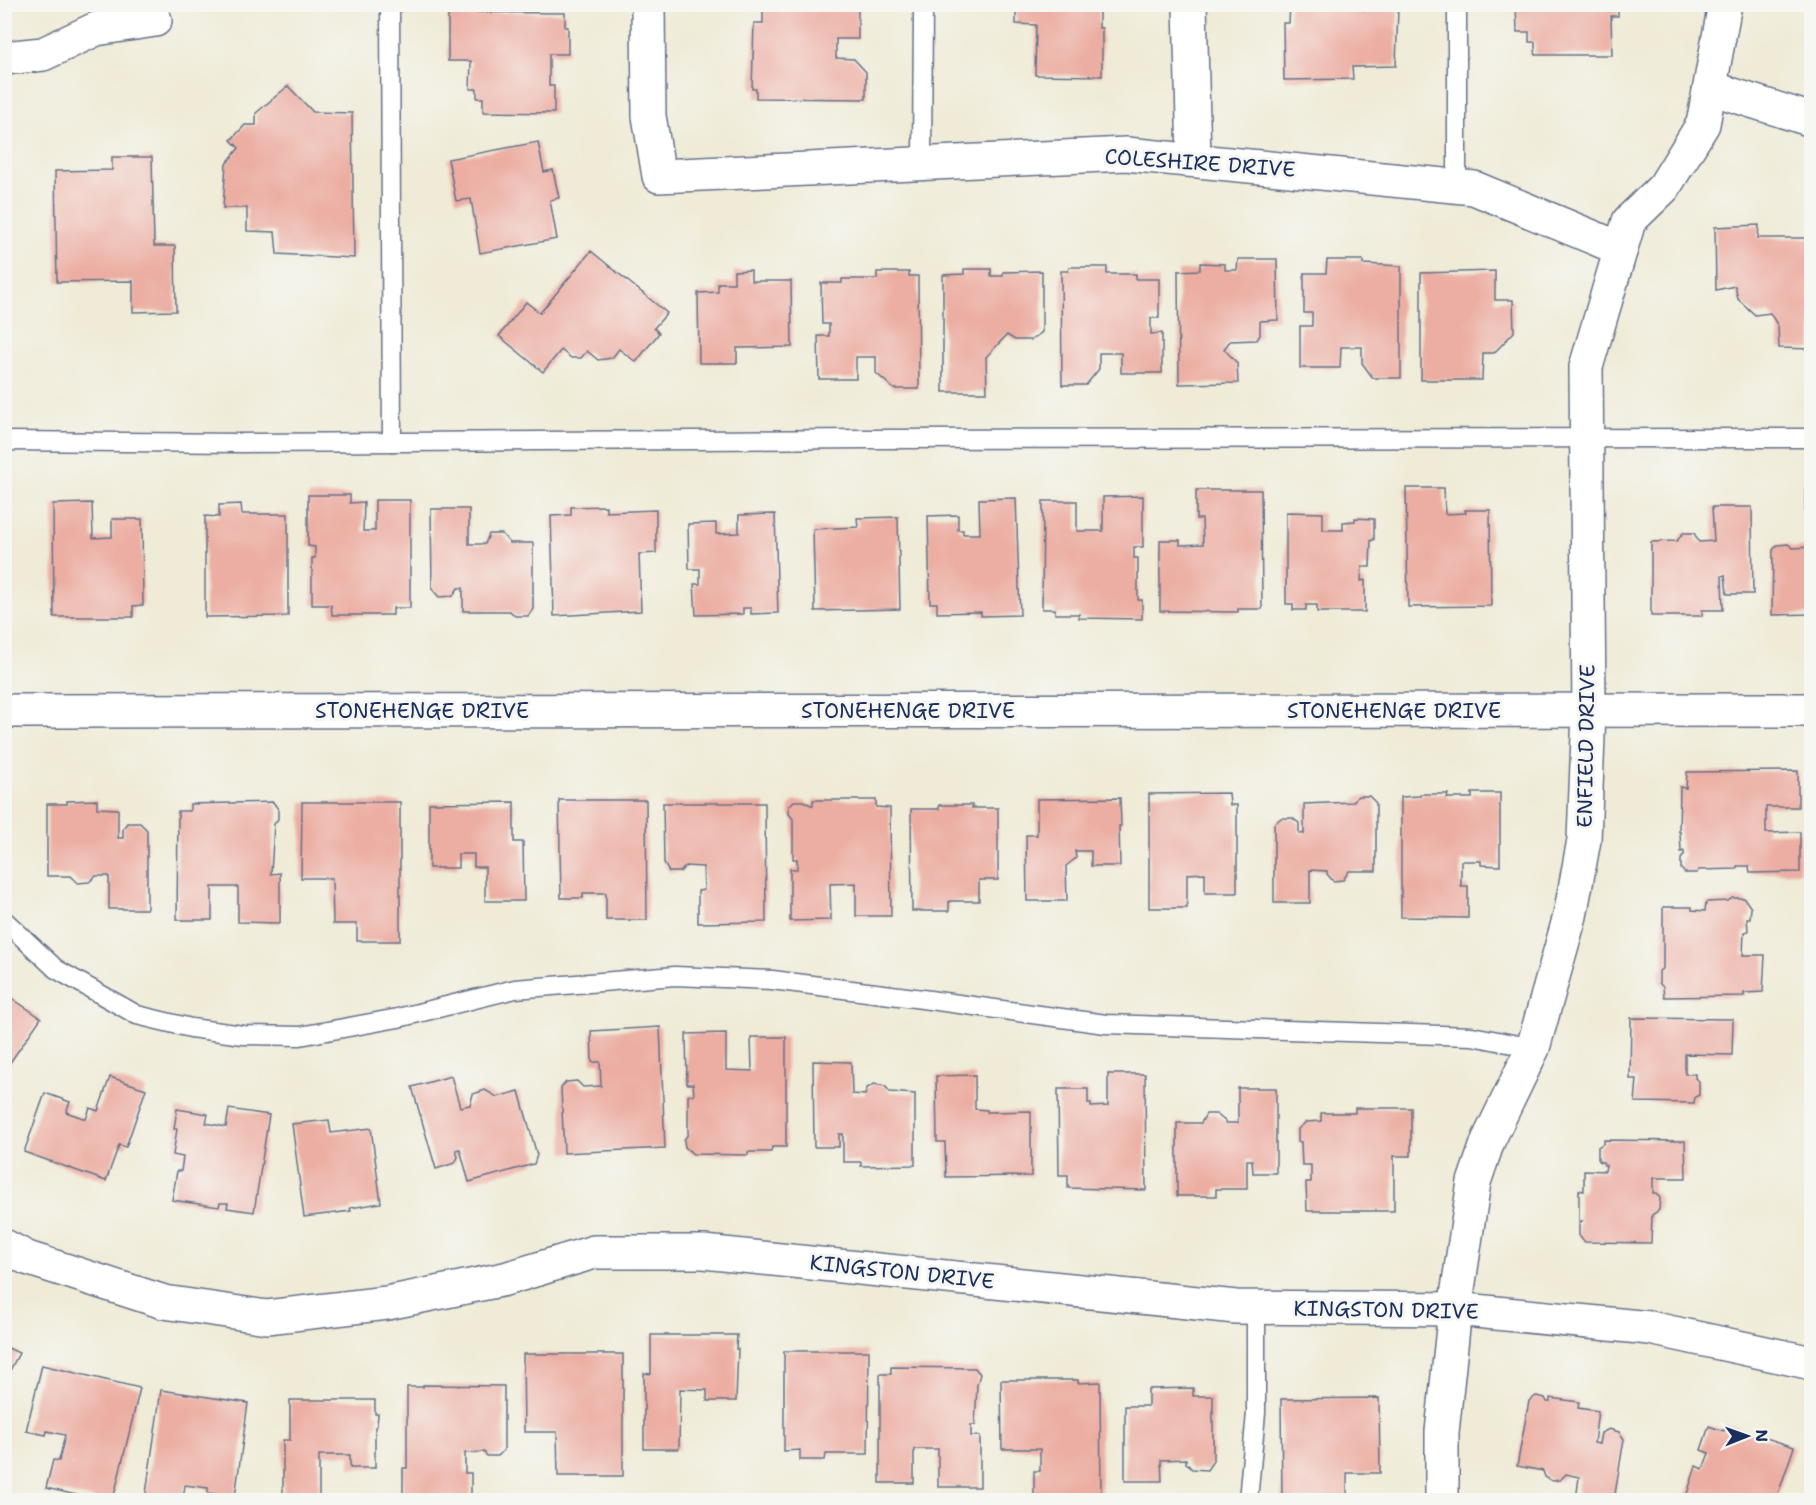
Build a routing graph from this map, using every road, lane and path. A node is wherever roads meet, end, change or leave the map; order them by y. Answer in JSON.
{"nodes":[{"id":1,"x":81,"y":4,"type":"edge"},
{"id":2,"x":390,"y":4,"type":"edge"},
{"id":3,"x":648,"y":4,"type":"edge"},
{"id":4,"x":923,"y":4,"type":"edge"},
{"id":5,"x":1190,"y":4,"type":"edge"},
{"id":6,"x":1457,"y":4,"type":"edge"},
{"id":7,"x":1725,"y":4,"type":"edge"},
{"id":8,"x":4,"y":58,"type":"edge"},
{"id":9,"x":1711,"y":88,"type":"junction"},
{"id":10,"x":1812,"y":120,"type":"edge"},
{"id":11,"x":1194,"y":160,"type":"junction"},
{"id":12,"x":922,"y":164,"type":"junction"},
{"id":13,"x":1457,"y":186,"type":"junction"},
{"id":14,"x":1622,"y":249,"type":"junction"},
{"id":15,"x":1812,"y":438,"type":"edge"},
{"id":16,"x":1587,"y":439,"type":"junction"},
{"id":17,"x":4,"y":441,"type":"edge"},
{"id":18,"x":392,"y":442,"type":"junction"},
{"id":19,"x":1812,"y":710,"type":"edge"},
{"id":20,"x":4,"y":711,"type":"edge"},
{"id":21,"x":1589,"y":711,"type":"junction"},
{"id":22,"x":4,"y":920,"type":"edge"},
{"id":23,"x":1533,"y":1048,"type":"junction"},
{"id":24,"x":4,"y":1246,"type":"edge"},
{"id":25,"x":1256,"y":1308,"type":"junction"},
{"id":26,"x":1455,"y":1309,"type":"junction"},
{"id":27,"x":1810,"y":1356,"type":"edge"},
{"id":28,"x":1248,"y":1500,"type":"edge"},
{"id":29,"x":1442,"y":1500,"type":"edge"}],
"edges":[{"from":1,"to":8,"type":"street"},
{"from":2,"to":18,"type":"lane"},
{"from":3,"to":12,"type":"street","name":"COLESHIRE DRIVE"},
{"from":4,"to":12,"type":"lane"},
{"from":5,"to":11,"type":"street"},
{"from":6,"to":13,"type":"lane"},
{"from":7,"to":9,"type":"street","name":"ENFIELD DRIVE"},
{"from":9,"to":10,"type":"street"},
{"from":9,"to":14,"type":"street","name":"ENFIELD DRIVE"},
{"from":11,"to":12,"type":"street","name":"COLESHIRE DRIVE"},
{"from":11,"to":13,"type":"street","name":"COLESHIRE DRIVE"},
{"from":13,"to":14,"type":"street","name":"COLESHIRE DRIVE"},
{"from":14,"to":16,"type":"street","name":"ENFIELD DRIVE"},
{"from":15,"to":16,"type":"lane"},
{"from":16,"to":18,"type":"lane"},
{"from":16,"to":21,"type":"street","name":"ENFIELD DRIVE"},
{"from":17,"to":18,"type":"lane"},
{"from":19,"to":21,"type":"street","name":"STONEHENGE DRIVE"},
{"from":20,"to":21,"type":"street","name":"STONEHENGE DRIVE"},
{"from":21,"to":23,"type":"street","name":"ENFIELD DRIVE"},
{"from":22,"to":23,"type":"lane"},
{"from":23,"to":26,"type":"street","name":"ENFIELD DRIVE"},
{"from":24,"to":25,"type":"street","name":"KINGSTON DRIVE"},
{"from":25,"to":26,"type":"street","name":"KINGSTON DRIVE"},
{"from":25,"to":28,"type":"lane"},
{"from":26,"to":27,"type":"street","name":"KINGSTON DRIVE"},
{"from":26,"to":29,"type":"street","name":"ENFIELD DRIVE"}]}
